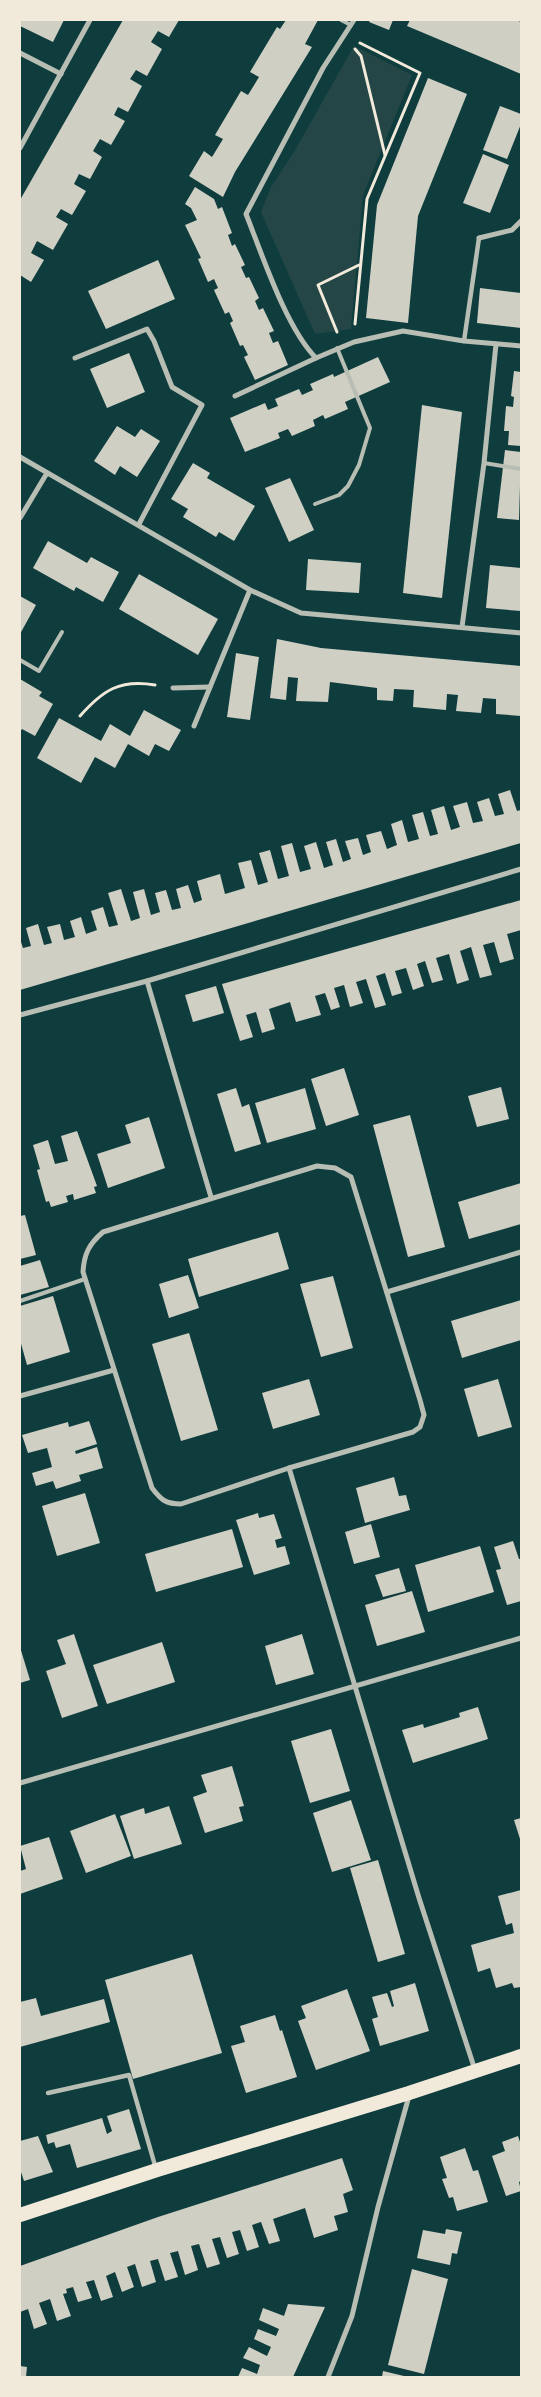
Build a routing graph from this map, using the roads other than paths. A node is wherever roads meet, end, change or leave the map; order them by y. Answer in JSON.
{"nodes":[{"id":1,"x":90,"y":20,"type":"edge"},
{"id":2,"x":341,"y":20,"type":"edge"},
{"id":3,"x":352,"y":23,"type":"edge"},
{"id":4,"x":20,"y":53,"type":"edge"},
{"id":5,"x":61,"y":74,"type":"junction"},
{"id":6,"x":20,"y":148,"type":"edge"},
{"id":7,"x":521,"y":221,"type":"edge"},
{"id":8,"x":479,"y":238,"type":"joint"},
{"id":9,"x":464,"y":341,"type":"junction"},
{"id":10,"x":496,"y":344,"type":"junction"},
{"id":11,"x":521,"y":346,"type":"edge"},
{"id":12,"x":340,"y":347,"type":"junction"},
{"id":13,"x":75,"y":358,"type":"dead end"},
{"id":14,"x":316,"y":358,"type":"junction"},
{"id":15,"x":236,"y":396,"type":"dead end"},
{"id":16,"x":20,"y":457,"type":"edge"},
{"id":17,"x":484,"y":463,"type":"junction"},
{"id":18,"x":521,"y":469,"type":"edge"},
{"id":19,"x":47,"y":473,"type":"junction"},
{"id":20,"x":315,"y":504,"type":"dead end"},
{"id":21,"x":20,"y":518,"type":"edge"},
{"id":22,"x":139,"y":524,"type":"junction"},
{"id":23,"x":250,"y":590,"type":"junction"},
{"id":24,"x":462,"y":627,"type":"junction"},
{"id":25,"x":62,"y":632,"type":"dead end"},
{"id":26,"x":521,"y":633,"type":"edge"},
{"id":27,"x":20,"y":660,"type":"edge"},
{"id":28,"x":210,"y":687,"type":"junction"},
{"id":29,"x":173,"y":688,"type":"road end"},
{"id":30,"x":194,"y":726,"type":"dead end"},
{"id":31,"x":521,"y":869,"type":"edge"},
{"id":32,"x":147,"y":981,"type":"junction"},
{"id":33,"x":20,"y":1016,"type":"edge"},
{"id":34,"x":210,"y":1197,"type":"junction"},
{"id":35,"x":521,"y":1252,"type":"edge"},
{"id":36,"x":85,"y":1279,"type":"junction"},
{"id":37,"x":387,"y":1292,"type":"junction"},
{"id":38,"x":20,"y":1301,"type":"edge"},
{"id":39,"x":114,"y":1370,"type":"junction"},
{"id":40,"x":20,"y":1396,"type":"edge"},
{"id":41,"x":289,"y":1468,"type":"junction"},
{"id":42,"x":521,"y":1638,"type":"edge"},
{"id":43,"x":356,"y":1686,"type":"junction"},
{"id":44,"x":20,"y":1783,"type":"edge"},
{"id":45,"x":521,"y":2056,"type":"edge"},
{"id":46,"x":475,"y":2070,"type":"junction"},
{"id":47,"x":48,"y":2093,"type":"dead end"},
{"id":48,"x":409,"y":2093,"type":"junction"},
{"id":49,"x":157,"y":2170,"type":"junction"},
{"id":50,"x":20,"y":2216,"type":"edge"},
{"id":51,"x":328,"y":2377,"type":"edge"}],
"edges":[{"from":1,"to":5,"type":"street"},
{"from":2,"to":3,"type":"lane"},
{"from":3,"to":14,"type":"street"},
{"from":4,"to":5,"type":"street"},
{"from":5,"to":6,"type":"street"},
{"from":7,"to":8,"type":"street"},
{"from":8,"to":9,"type":"street"},
{"from":9,"to":10,"type":"street"},
{"from":9,"to":12,"type":"street"},
{"from":10,"to":11,"type":"street"},
{"from":10,"to":17,"type":"street"},
{"from":12,"to":14,"type":"street"},
{"from":12,"to":20,"type":"lane"},
{"from":13,"to":22,"type":"street"},
{"from":14,"to":15,"type":"street"},
{"from":16,"to":19,"type":"street"},
{"from":17,"to":18,"type":"lane"},
{"from":17,"to":24,"type":"street"},
{"from":19,"to":21,"type":"street"},
{"from":19,"to":22,"type":"street"},
{"from":22,"to":23,"type":"street"},
{"from":23,"to":24,"type":"street"},
{"from":23,"to":28,"type":"street"},
{"from":24,"to":26,"type":"street"},
{"from":25,"to":27,"type":"lane"},
{"from":28,"to":29,"type":"street"},
{"from":28,"to":30,"type":"street"},
{"from":31,"to":32,"type":"street"},
{"from":32,"to":33,"type":"street"},
{"from":32,"to":34,"type":"street"},
{"from":34,"to":36,"type":"street"},
{"from":34,"to":37,"type":"street"},
{"from":35,"to":37,"type":"street"},
{"from":36,"to":38,"type":"lane"},
{"from":36,"to":39,"type":"street"},
{"from":37,"to":41,"type":"street"},
{"from":39,"to":40,"type":"street"},
{"from":39,"to":41,"type":"street"},
{"from":41,"to":43,"type":"street"},
{"from":42,"to":43,"type":"street"},
{"from":43,"to":44,"type":"street"},
{"from":43,"to":46,"type":"street"},
{"from":45,"to":46,"type":"highway"},
{"from":46,"to":48,"type":"highway"},
{"from":47,"to":49,"type":"street"},
{"from":48,"to":49,"type":"highway"},
{"from":48,"to":51,"type":"street"},
{"from":49,"to":50,"type":"highway"}]}
